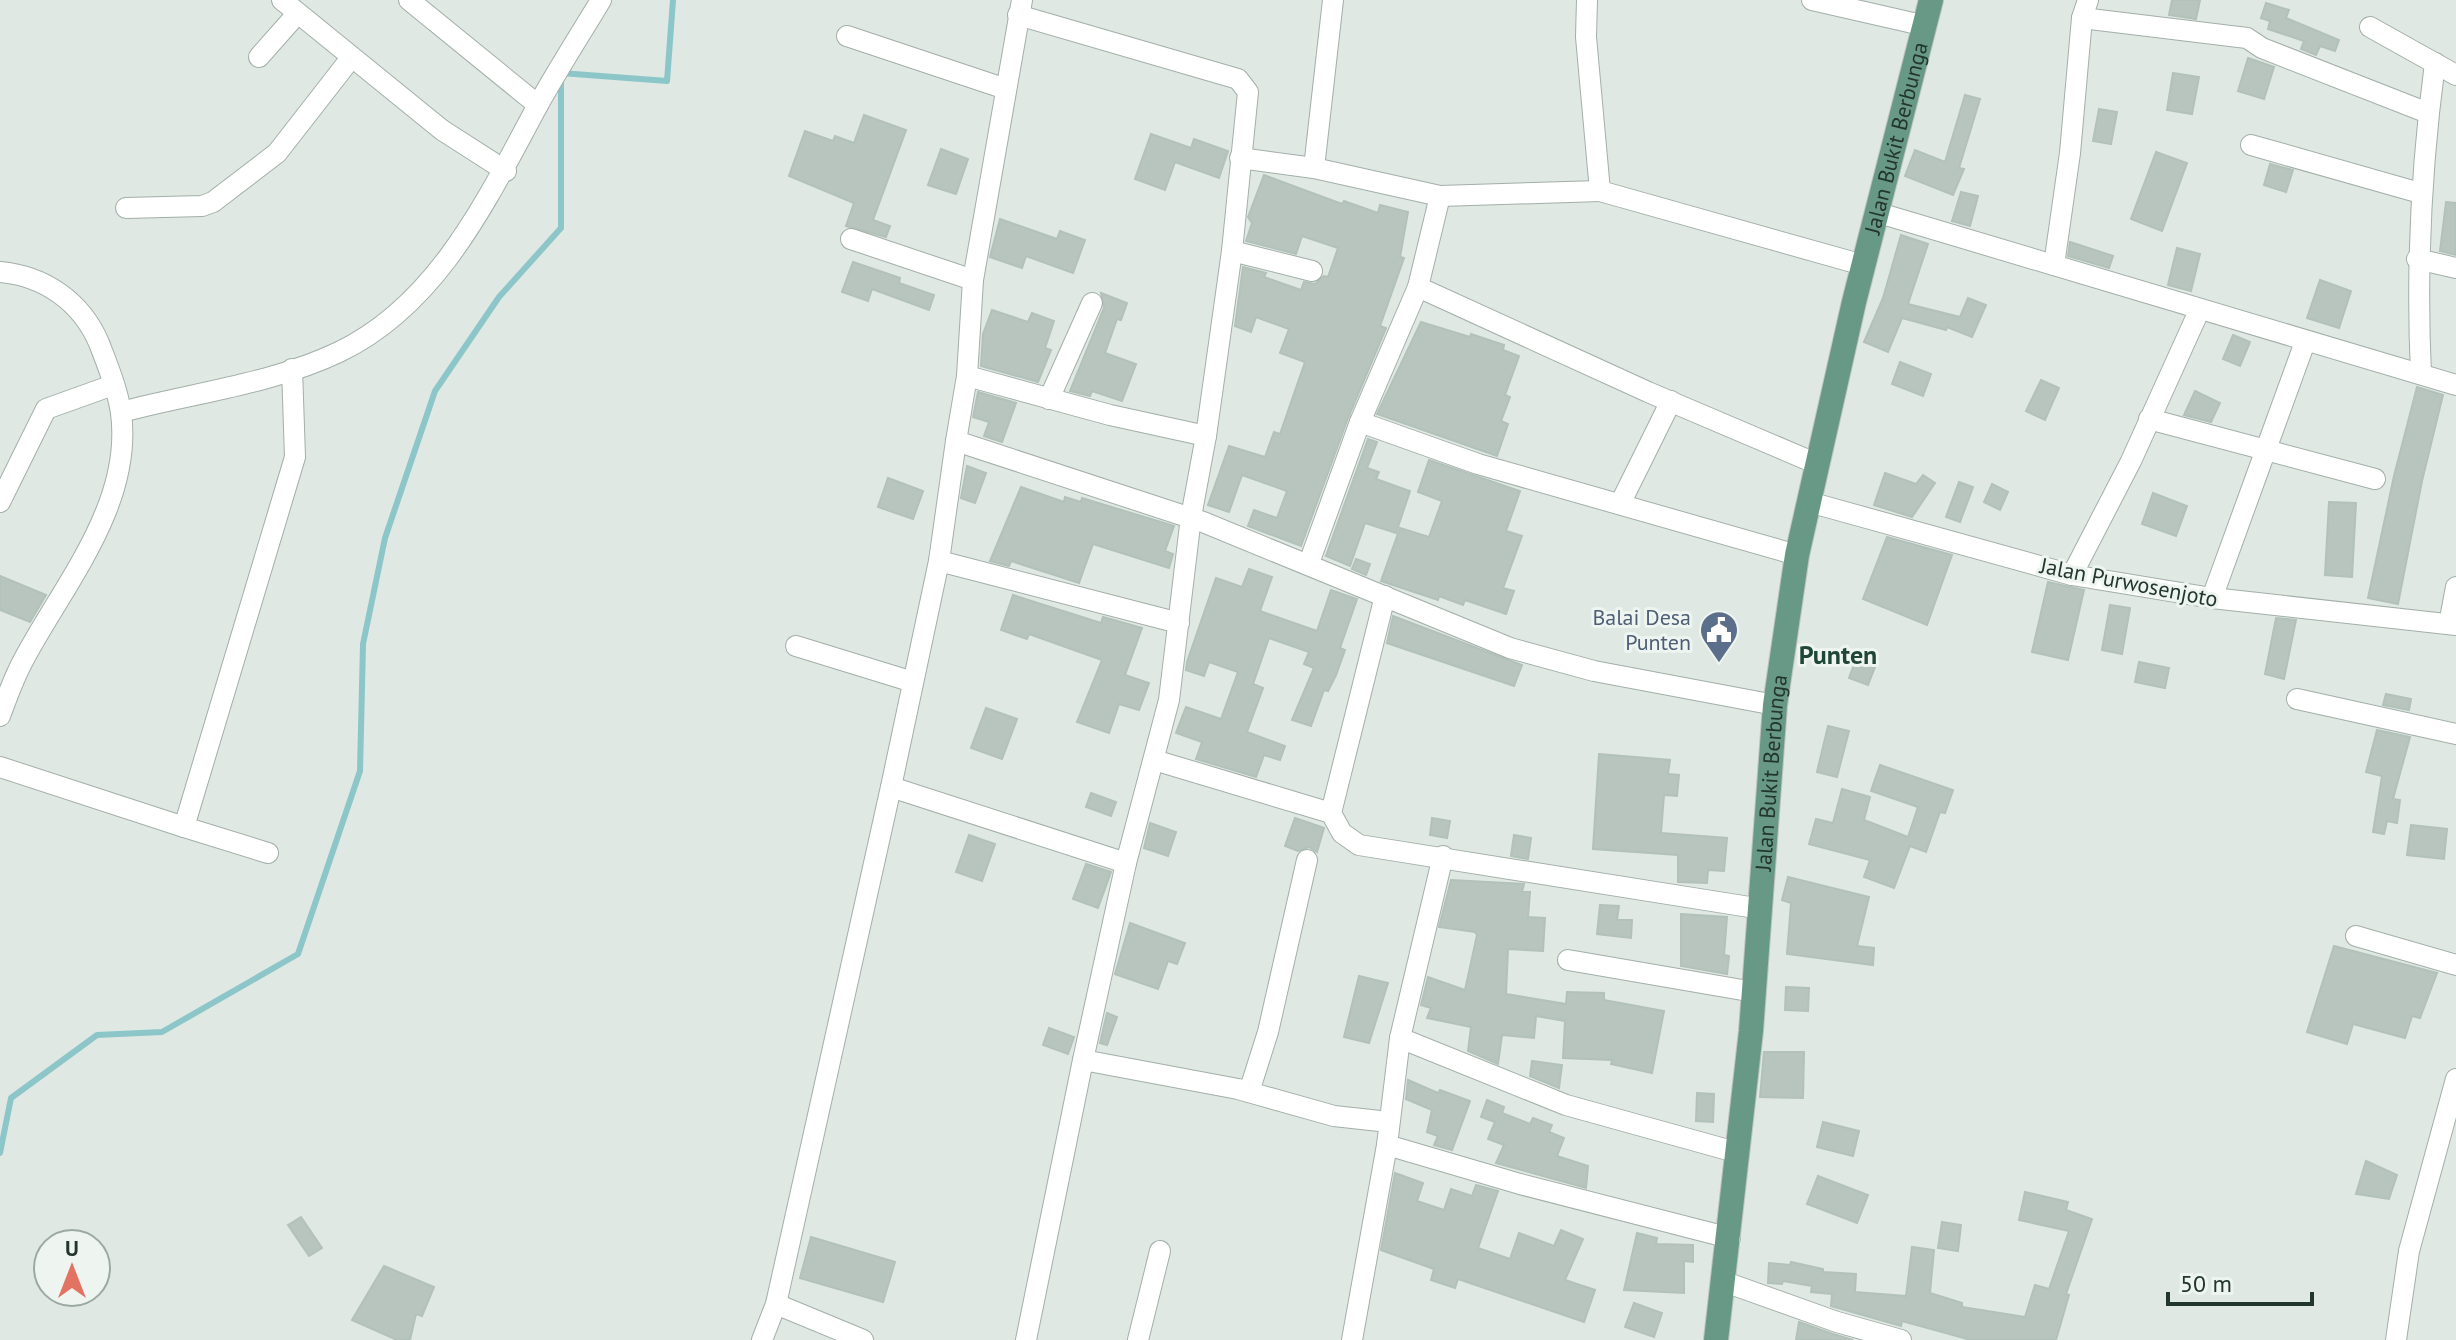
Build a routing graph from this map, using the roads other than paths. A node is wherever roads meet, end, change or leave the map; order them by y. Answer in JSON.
{"nodes":[{"id":1,"x":409,"y":0,"type":"edge"},
{"id":2,"x":601,"y":0,"type":"edge"},
{"id":3,"x":1333,"y":0,"type":"edge"},
{"id":4,"x":1587,"y":0,"type":"edge"},
{"id":5,"x":1812,"y":0,"type":"edge"},
{"id":6,"x":1931,"y":0,"type":"edge"},
{"id":7,"x":290,"y":7,"type":"edge"},
{"id":8,"x":1020,"y":8,"type":"edge"},
{"id":9,"x":2085,"y":9,"type":"edge"},
{"id":10,"x":1926,"y":26,"type":"junction"},
{"id":11,"x":2370,"y":27,"type":"dead end"},
{"id":12,"x":847,"y":36,"type":"dead end"},
{"id":13,"x":259,"y":57,"type":"dead end"},
{"id":14,"x":351,"y":58,"type":"junction"},
{"id":15,"x":2435,"y":63,"type":"junction"},
{"id":16,"x":2456,"y":75,"type":"edge"},
{"id":17,"x":1006,"y":89,"type":"junction"},
{"id":18,"x":538,"y":105,"type":"junction"},
{"id":19,"x":2428,"y":113,"type":"junction"},
{"id":20,"x":2251,"y":145,"type":"dead end"},
{"id":21,"x":1240,"y":158,"type":"junction"},
{"id":22,"x":1314,"y":168,"type":"junction"},
{"id":23,"x":506,"y":171,"type":"junction"},
{"id":24,"x":1600,"y":191,"type":"junction"},
{"id":25,"x":2420,"y":193,"type":"junction"},
{"id":26,"x":1440,"y":196,"type":"junction"},
{"id":27,"x":126,"y":208,"type":"dead end"},
{"id":28,"x":1879,"y":213,"type":"junction"},
{"id":29,"x":851,"y":239,"type":"dead end"},
{"id":30,"x":1232,"y":251,"type":"junction"},
{"id":31,"x":2417,"y":259,"type":"junction"},
{"id":32,"x":1863,"y":265,"type":"junction"},
{"id":33,"x":2054,"y":265,"type":"junction"},
{"id":34,"x":2456,"y":268,"type":"edge"},
{"id":35,"x":1312,"y":271,"type":"dead end"},
{"id":36,"x":0,"y":272,"type":"edge"},
{"id":37,"x":973,"y":280,"type":"junction"},
{"id":38,"x":1418,"y":287,"type":"junction"},
{"id":39,"x":1092,"y":303,"type":"dead end"},
{"id":40,"x":2199,"y":311,"type":"junction"},
{"id":41,"x":2305,"y":342,"type":"junction"},
{"id":42,"x":292,"y":369,"type":"junction"},
{"id":43,"x":2421,"y":374,"type":"junction"},
{"id":44,"x":967,"y":376,"type":"junction"},
{"id":45,"x":113,"y":385,"type":"junction"},
{"id":46,"x":2456,"y":385,"type":"edge"},
{"id":47,"x":1049,"y":399,"type":"junction"},
{"id":48,"x":1671,"y":401,"type":"junction"},
{"id":49,"x":121,"y":412,"type":"junction"},
{"id":50,"x":2149,"y":419,"type":"junction"},
{"id":51,"x":1360,"y":422,"type":"junction"},
{"id":52,"x":1206,"y":436,"type":"junction"},
{"id":53,"x":956,"y":441,"type":"junction"},
{"id":54,"x":2265,"y":450,"type":"junction"},
{"id":55,"x":1815,"y":463,"type":"junction"},
{"id":56,"x":2375,"y":479,"type":"dead end"},
{"id":57,"x":0,"y":502,"type":"edge"},
{"id":58,"x":1621,"y":502,"type":"junction"},
{"id":59,"x":1809,"y":502,"type":"junction"},
{"id":60,"x":1191,"y":517,"type":"junction"},
{"id":61,"x":1797,"y":555,"type":"junction"},
{"id":62,"x":939,"y":561,"type":"junction"},
{"id":63,"x":1309,"y":563,"type":"junction"},
{"id":64,"x":2072,"y":575,"type":"junction"},
{"id":65,"x":2456,"y":587,"type":"edge"},
{"id":66,"x":1385,"y":596,"type":"junction"},
{"id":67,"x":2212,"y":598,"type":"junction"},
{"id":68,"x":1179,"y":623,"type":"junction"},
{"id":69,"x":2453,"y":624,"type":"edge"},
{"id":70,"x":796,"y":646,"type":"dead end"},
{"id":71,"x":913,"y":682,"type":"junction"},
{"id":72,"x":2297,"y":699,"type":"dead end"},
{"id":73,"x":1775,"y":705,"type":"junction"},
{"id":74,"x":0,"y":716,"type":"edge"},
{"id":75,"x":2456,"y":734,"type":"edge"},
{"id":76,"x":1154,"y":760,"type":"junction"},
{"id":77,"x":0,"y":767,"type":"edge"},
{"id":78,"x":891,"y":787,"type":"junction"},
{"id":79,"x":1331,"y":813,"type":"junction"},
{"id":80,"x":184,"y":827,"type":"junction"},
{"id":81,"x":268,"y":853,"type":"dead end"},
{"id":82,"x":1443,"y":856,"type":"junction"},
{"id":83,"x":1307,"y":860,"type":"dead end"},
{"id":84,"x":1126,"y":863,"type":"junction"},
{"id":85,"x":1762,"y":909,"type":"junction"},
{"id":86,"x":2356,"y":936,"type":"dead end"},
{"id":87,"x":1568,"y":960,"type":"dead end"},
{"id":88,"x":2456,"y":965,"type":"edge"},
{"id":89,"x":1754,"y":992,"type":"junction"},
{"id":90,"x":1400,"y":1038,"type":"junction"},
{"id":91,"x":1083,"y":1060,"type":"junction"},
{"id":92,"x":2456,"y":1079,"type":"edge"},
{"id":93,"x":1249,"y":1092,"type":"junction"},
{"id":94,"x":1389,"y":1122,"type":"junction"},
{"id":95,"x":1387,"y":1145,"type":"junction"},
{"id":96,"x":1739,"y":1153,"type":"junction"},
{"id":97,"x":1730,"y":1238,"type":"junction"},
{"id":98,"x":1160,"y":1251,"type":"dead end"},
{"id":99,"x":1725,"y":1282,"type":"junction"},
{"id":100,"x":776,"y":1304,"type":"junction"},
{"id":101,"x":762,"y":1340,"type":"edge"},
{"id":102,"x":863,"y":1340,"type":"edge"},
{"id":103,"x":1026,"y":1340,"type":"edge"},
{"id":104,"x":1138,"y":1340,"type":"edge"},
{"id":105,"x":1352,"y":1340,"type":"edge"},
{"id":106,"x":1716,"y":1340,"type":"edge"},
{"id":107,"x":1901,"y":1340,"type":"edge"},
{"id":108,"x":2396,"y":1340,"type":"edge"}],
"edges":[{"from":1,"to":18,"type":"street"},
{"from":2,"to":18,"type":"street"},
{"from":3,"to":22,"type":"street"},
{"from":4,"to":24,"type":"street"},
{"from":5,"to":10,"type":"street"},
{"from":6,"to":10,"type":"main road","name":"Jalan Bukit Berbunga"},
{"from":7,"to":13,"type":"street"},
{"from":7,"to":14,"type":"street"},
{"from":8,"to":17,"type":"street"},
{"from":8,"to":21,"type":"street"},
{"from":9,"to":19,"type":"street"},
{"from":9,"to":33,"type":"street"},
{"from":10,"to":28,"type":"main road","name":"Jalan Bukit Berbunga"},
{"from":11,"to":15,"type":"street"},
{"from":12,"to":17,"type":"street"},
{"from":14,"to":23,"type":"street"},
{"from":14,"to":27,"type":"street"},
{"from":15,"to":16,"type":"street"},
{"from":15,"to":19,"type":"street"},
{"from":17,"to":37,"type":"street"},
{"from":18,"to":23,"type":"street"},
{"from":19,"to":25,"type":"street"},
{"from":20,"to":25,"type":"street"},
{"from":21,"to":22,"type":"street"},
{"from":21,"to":30,"type":"street"},
{"from":22,"to":26,"type":"street"},
{"from":23,"to":42,"type":"street"},
{"from":24,"to":26,"type":"street"},
{"from":24,"to":32,"type":"street"},
{"from":25,"to":31,"type":"street"},
{"from":26,"to":38,"type":"street"},
{"from":28,"to":32,"type":"main road","name":"Jalan Bukit Berbunga"},
{"from":28,"to":33,"type":"street"},
{"from":29,"to":37,"type":"street"},
{"from":30,"to":35,"type":"street"},
{"from":30,"to":52,"type":"street"},
{"from":31,"to":34,"type":"street"},
{"from":31,"to":43,"type":"street"},
{"from":32,"to":55,"type":"main road","name":"Jalan Bukit Berbunga"},
{"from":33,"to":40,"type":"street"},
{"from":36,"to":45,"type":"street"},
{"from":37,"to":44,"type":"street"},
{"from":38,"to":48,"type":"street"},
{"from":38,"to":51,"type":"street"},
{"from":39,"to":47,"type":"street"},
{"from":40,"to":41,"type":"street"},
{"from":40,"to":50,"type":"street"},
{"from":41,"to":43,"type":"street"},
{"from":41,"to":54,"type":"street"},
{"from":42,"to":49,"type":"street"},
{"from":42,"to":80,"type":"street"},
{"from":43,"to":46,"type":"street"},
{"from":44,"to":47,"type":"street"},
{"from":44,"to":53,"type":"street"},
{"from":45,"to":49,"type":"street"},
{"from":45,"to":57,"type":"street"},
{"from":47,"to":52,"type":"street"},
{"from":48,"to":55,"type":"street"},
{"from":48,"to":58,"type":"street"},
{"from":49,"to":74,"type":"street"},
{"from":50,"to":54,"type":"street"},
{"from":50,"to":64,"type":"street"},
{"from":51,"to":58,"type":"street"},
{"from":51,"to":63,"type":"street"},
{"from":52,"to":60,"type":"street"},
{"from":53,"to":60,"type":"street"},
{"from":53,"to":62,"type":"street"},
{"from":54,"to":56,"type":"street"},
{"from":54,"to":67,"type":"street"},
{"from":55,"to":59,"type":"main road","name":"Jalan Bukit Berbunga"},
{"from":58,"to":61,"type":"street"},
{"from":59,"to":61,"type":"main road","name":"Jalan Bukit Berbunga"},
{"from":59,"to":64,"type":"street","name":"Jalan Purwosenjoto"},
{"from":60,"to":63,"type":"street"},
{"from":60,"to":68,"type":"street"},
{"from":61,"to":73,"type":"main road","name":"Jalan Bukit Berbunga"},
{"from":62,"to":68,"type":"street"},
{"from":62,"to":71,"type":"street"},
{"from":63,"to":66,"type":"street"},
{"from":64,"to":67,"type":"street","name":"Jalan Purwosenjoto"},
{"from":65,"to":69,"type":"street"},
{"from":66,"to":73,"type":"street"},
{"from":66,"to":79,"type":"street"},
{"from":67,"to":69,"type":"street","name":"Jalan Purwosenjoto"},
{"from":68,"to":76,"type":"street"},
{"from":70,"to":71,"type":"street"},
{"from":71,"to":78,"type":"street"},
{"from":72,"to":75,"type":"street"},
{"from":73,"to":85,"type":"main road","name":"Jalan Bukit Berbunga"},
{"from":76,"to":79,"type":"street"},
{"from":76,"to":84,"type":"street"},
{"from":77,"to":80,"type":"street"},
{"from":78,"to":84,"type":"street"},
{"from":78,"to":100,"type":"street"},
{"from":79,"to":82,"type":"street"},
{"from":80,"to":81,"type":"street"},
{"from":82,"to":85,"type":"street"},
{"from":82,"to":90,"type":"street"},
{"from":83,"to":93,"type":"street"},
{"from":84,"to":91,"type":"street"},
{"from":85,"to":89,"type":"main road","name":"Jalan Bukit Berbunga"},
{"from":86,"to":88,"type":"street"},
{"from":87,"to":89,"type":"street"},
{"from":89,"to":96,"type":"main road","name":"Jalan Bukit Berbunga"},
{"from":90,"to":94,"type":"street"},
{"from":90,"to":96,"type":"street"},
{"from":91,"to":93,"type":"street"},
{"from":91,"to":103,"type":"street"},
{"from":92,"to":108,"type":"street"},
{"from":93,"to":94,"type":"street"},
{"from":94,"to":95,"type":"street"},
{"from":95,"to":97,"type":"street"},
{"from":95,"to":105,"type":"street"},
{"from":96,"to":97,"type":"main road","name":"Jalan Bukit Berbunga"},
{"from":97,"to":99,"type":"main road","name":"Jalan Bukit Berbunga"},
{"from":98,"to":104,"type":"street"},
{"from":99,"to":106,"type":"main road","name":"Jalan Bukit Berbunga"},
{"from":99,"to":107,"type":"street"},
{"from":100,"to":101,"type":"street"},
{"from":100,"to":102,"type":"street"}]}
